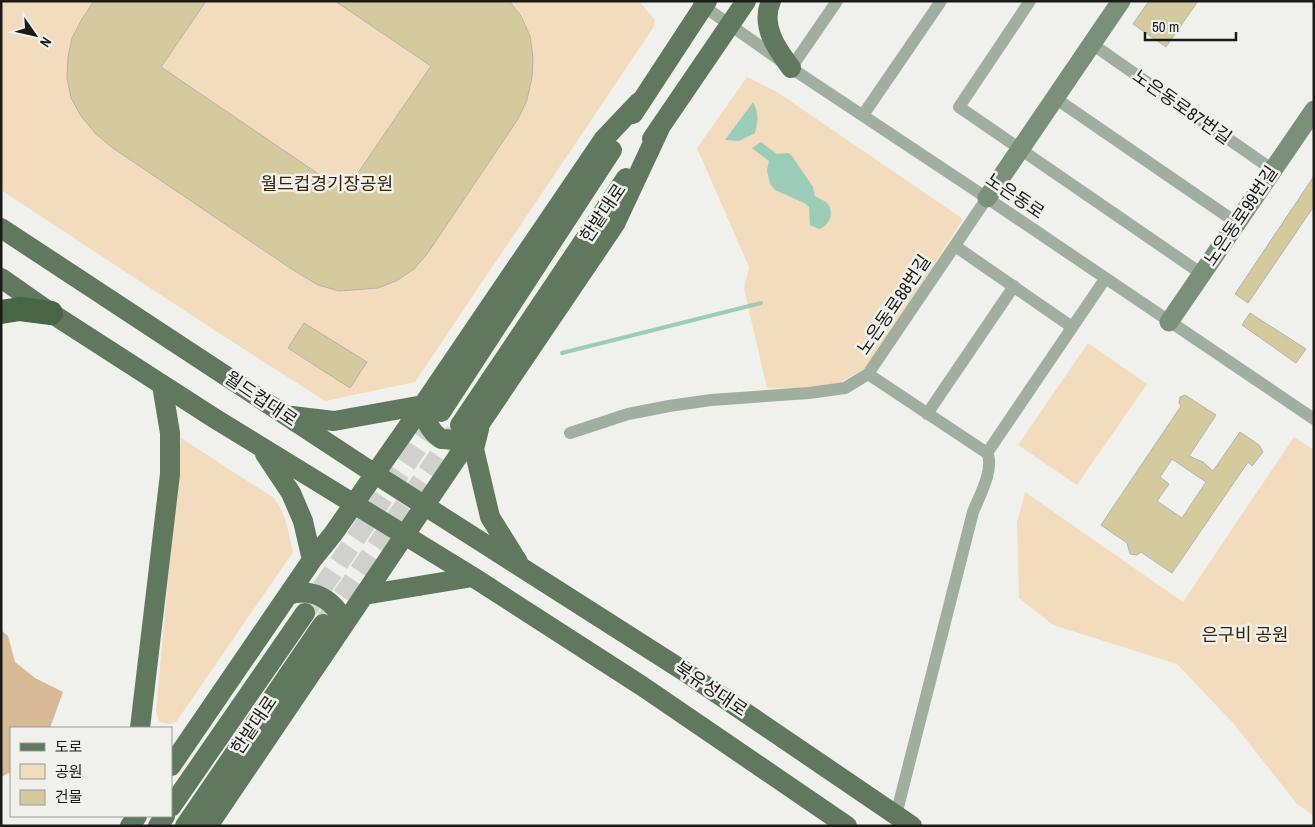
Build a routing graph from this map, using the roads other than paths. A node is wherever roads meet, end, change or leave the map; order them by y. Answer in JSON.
{"nodes":[{"id":1,"x":746,"y":1,"type":"edge"},
{"id":2,"x":771,"y":1,"type":"edge"},
{"id":3,"x":837,"y":1,"type":"edge"},
{"id":4,"x":941,"y":1,"type":"edge"},
{"id":5,"x":1030,"y":1,"type":"edge"},
{"id":6,"x":1121,"y":1,"type":"edge"},
{"id":7,"x":702,"y":3,"type":"edge"},
{"id":8,"x":730,"y":25,"type":"junction"},
{"id":9,"x":1092,"y":44,"type":"junction"},
{"id":10,"x":791,"y":68,"type":"junction"},
{"id":11,"x":1055,"y":98,"type":"junction"},
{"id":12,"x":1314,"y":110,"type":"edge"},
{"id":13,"x":863,"y":115,"type":"junction"},
{"id":14,"x":1020,"y":149,"type":"junction"},
{"id":15,"x":1273,"y":170,"type":"junction"},
{"id":16,"x":987,"y":198,"type":"junction"},
{"id":17,"x":1237,"y":223,"type":"junction"},
{"id":18,"x":1,"y":228,"type":"edge"},
{"id":19,"x":955,"y":246,"type":"junction"},
{"id":20,"x":1202,"y":274,"type":"junction"},
{"id":21,"x":1,"y":278,"type":"edge"},
{"id":22,"x":1105,"y":279,"type":"junction"},
{"id":23,"x":1014,"y":286,"type":"junction"},
{"id":24,"x":1,"y":312,"type":"edge"},
{"id":25,"x":51,"y":313,"type":"junction"},
{"id":26,"x":1169,"y":322,"type":"junction"},
{"id":27,"x":1072,"y":327,"type":"junction"},
{"id":28,"x":868,"y":374,"type":"junction"},
{"id":29,"x":162,"y":385,"type":"junction"},
{"id":30,"x":432,"y":409,"type":"junction"},
{"id":31,"x":927,"y":414,"type":"junction"},
{"id":32,"x":286,"y":415,"type":"junction"},
{"id":33,"x":1314,"y":420,"type":"edge"},
{"id":34,"x":472,"y":425,"type":"junction"},
{"id":35,"x":570,"y":433,"type":"dead end"},
{"id":36,"x":261,"y":448,"type":"junction"},
{"id":37,"x":987,"y":454,"type":"junction"},
{"id":38,"x":375,"y":474,"type":"junction"},
{"id":39,"x":353,"y":505,"type":"junction"},
{"id":40,"x":424,"y":506,"type":"junction"},
{"id":41,"x":404,"y":536,"type":"junction"},
{"id":42,"x":312,"y":560,"type":"junction"},
{"id":43,"x":522,"y":568,"type":"junction"},
{"id":44,"x":473,"y":577,"type":"junction"},
{"id":45,"x":288,"y":595,"type":"junction"},
{"id":46,"x":364,"y":595,"type":"junction"},
{"id":47,"x":305,"y":612,"type":"tunnel mouth"},
{"id":48,"x":344,"y":623,"type":"junction"},
{"id":49,"x":323,"y":624,"type":"tunnel mouth"},
{"id":50,"x":140,"y":727,"type":"edge"},
{"id":51,"x":172,"y":765,"type":"edge"},
{"id":52,"x":172,"y":806,"type":"edge"},
{"id":53,"x":904,"y":820,"type":"edge"},
{"id":54,"x":185,"y":826,"type":"edge"},
{"id":55,"x":208,"y":826,"type":"edge"},
{"id":56,"x":847,"y":826,"type":"edge"}],
"edges":[{"from":1,"to":8,"type":"main road","name":"한밭대로"},
{"from":2,"to":10,"type":"main road"},
{"from":3,"to":10,"type":"street"},
{"from":4,"to":13,"type":"street"},
{"from":5,"to":14,"type":"street"},
{"from":6,"to":9,"type":"street"},
{"from":7,"to":8,"type":"street","name":"노은동로"},
{"from":7,"to":30,"type":"main road","name":"한밭대로"},
{"from":8,"to":10,"type":"street","name":"노은동로"},
{"from":8,"to":34,"type":"main road","name":"한밭대로"},
{"from":9,"to":11,"type":"street"},
{"from":9,"to":15,"type":"street","name":"노은동로87번길"},
{"from":10,"to":13,"type":"street","name":"노은동로"},
{"from":11,"to":14,"type":"street"},
{"from":11,"to":17,"type":"street"},
{"from":12,"to":15,"type":"street","name":"노은동로99번길"},
{"from":13,"to":16,"type":"street","name":"노은동로"},
{"from":14,"to":16,"type":"street"},
{"from":14,"to":20,"type":"street"},
{"from":15,"to":17,"type":"street","name":"노은동로99번길"},
{"from":16,"to":19,"type":"street","name":"노은동로88번길"},
{"from":16,"to":22,"type":"street","name":"노은동로"},
{"from":17,"to":20,"type":"street","name":"노은동로99번길"},
{"from":18,"to":32,"type":"main road","name":"월드컵대로"},
{"from":19,"to":23,"type":"street","name":"노은동로88번길"},
{"from":19,"to":28,"type":"street","name":"노은동로88번길"},
{"from":20,"to":26,"type":"street","name":"노은동로99번길"},
{"from":21,"to":25,"type":"main road"},
{"from":22,"to":26,"type":"street","name":"노은동로"},
{"from":22,"to":27,"type":"street"},
{"from":23,"to":27,"type":"street","name":"노은동로88번길"},
{"from":23,"to":31,"type":"street"},
{"from":24,"to":25,"type":"highway"},
{"from":25,"to":29,"type":"main road"},
{"from":26,"to":33,"type":"street","name":"노은동로"},
{"from":27,"to":37,"type":"street"},
{"from":28,"to":31,"type":"street","name":"노은동로88번길"},
{"from":28,"to":35,"type":"street"},
{"from":29,"to":36,"type":"main road"},
{"from":29,"to":50,"type":"main road"},
{"from":30,"to":32,"type":"main road"},
{"from":30,"to":34,"type":"main road"},
{"from":30,"to":38,"type":"main road","name":"한밭대로"},
{"from":31,"to":37,"type":"street","name":"노은동로88번길"},
{"from":32,"to":38,"type":"main road","name":"월드컵대로"},
{"from":34,"to":40,"type":"main road","name":"한밭대로"},
{"from":34,"to":43,"type":"main road"},
{"from":36,"to":39,"type":"main road"},
{"from":36,"to":42,"type":"main road"},
{"from":37,"to":53,"type":"street","name":"북유성대로"},
{"from":38,"to":39,"type":"main road","name":"한밭대로"},
{"from":38,"to":40,"type":"main road","name":"월드컵대로"},
{"from":39,"to":41,"type":"main road"},
{"from":39,"to":42,"type":"main road","name":"한밭대로"},
{"from":40,"to":41,"type":"main road","name":"한밭대로"},
{"from":40,"to":43,"type":"main road","name":"월드컵대로"},
{"from":41,"to":44,"type":"main road"},
{"from":41,"to":46,"type":"main road","name":"한밭대로"},
{"from":42,"to":45,"type":"main road","name":"한밭대로"},
{"from":43,"to":53,"type":"main road","name":"북유성대로"},
{"from":44,"to":46,"type":"main road"},
{"from":44,"to":56,"type":"main road","name":"북유성대로"},
{"from":45,"to":48,"type":"main road"},
{"from":45,"to":51,"type":"main road","name":"한밭대로"},
{"from":46,"to":48,"type":"main road","name":"한밭대로"},
{"from":47,"to":52,"type":"main road","name":"한밭대로"},
{"from":48,"to":55,"type":"main road","name":"한밭대로"},
{"from":49,"to":54,"type":"main road","name":"한밭대로"}]}
